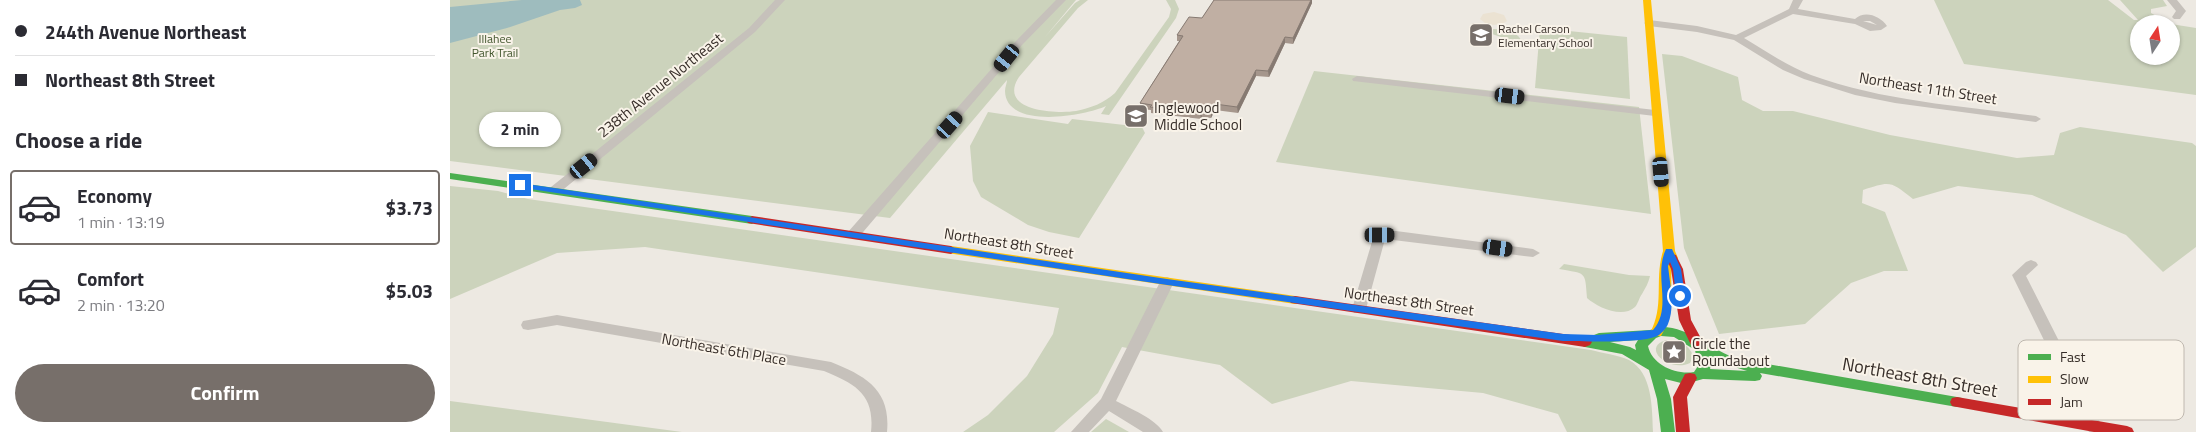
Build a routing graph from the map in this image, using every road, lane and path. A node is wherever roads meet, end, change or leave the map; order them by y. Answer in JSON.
{"nodes":[{"id":1,"x":780,"y":0,"type":"edge"},
{"id":2,"x":1061,"y":0,"type":"edge"},
{"id":3,"x":1647,"y":0,"type":"edge"},
{"id":4,"x":1798,"y":0,"type":"edge"},
{"id":5,"x":2172,"y":0,"type":"edge"},
{"id":6,"x":1792,"y":11,"type":"junction"},
{"id":7,"x":2178,"y":15,"type":"edge"},
{"id":8,"x":1857,"y":22,"type":"dead end"},
{"id":9,"x":1649,"y":23,"type":"junction"},
{"id":10,"x":1737,"y":38,"type":"junction"},
{"id":11,"x":1357,"y":79,"type":"dead end"},
{"id":12,"x":1655,"y":113,"type":"junction"},
{"id":13,"x":2036,"y":119,"type":"dead end"},
{"id":14,"x":450,"y":176,"type":"edge"},
{"id":15,"x":555,"y":190,"type":"junction"},
{"id":16,"x":852,"y":235,"type":"junction"},
{"id":17,"x":1669,"y":252,"type":"junction"},
{"id":18,"x":1533,"y":253,"type":"dead end"},
{"id":19,"x":2031,"y":265,"type":"dead end"},
{"id":20,"x":1167,"y":282,"type":"junction"},
{"id":21,"x":1359,"y":309,"type":"junction"},
{"id":22,"x":528,"y":325,"type":"dead end"},
{"id":23,"x":1653,"y":334,"type":"junction"},
{"id":24,"x":1563,"y":337,"type":"junction"},
{"id":25,"x":2051,"y":340,"type":"edge"},
{"id":26,"x":1698,"y":345,"type":"junction"},
{"id":27,"x":1653,"y":367,"type":"junction"},
{"id":28,"x":1695,"y":376,"type":"junction"},
{"id":29,"x":1825,"y":379,"type":"junction"},
{"id":30,"x":1107,"y":403,"type":"junction"},
{"id":31,"x":2018,"y":415,"type":"edge"},
{"id":32,"x":2046,"y":420,"type":"edge"},
{"id":33,"x":2095,"y":429,"type":"edge"},
{"id":34,"x":879,"y":432,"type":"edge"},
{"id":35,"x":1079,"y":432,"type":"edge"},
{"id":36,"x":1155,"y":432,"type":"edge"},
{"id":37,"x":1668,"y":432,"type":"edge"},
{"id":38,"x":1683,"y":432,"type":"edge"},
{"id":39,"x":2127,"y":432,"type":"edge"}],
"edges":[{"from":1,"to":15,"type":"street","name":"238th Avenue Northeast"},
{"from":2,"to":16,"type":"street"},
{"from":3,"to":9,"type":"street"},
{"from":4,"to":6,"type":"street"},
{"from":5,"to":7,"type":"street"},
{"from":6,"to":8,"type":"street"},
{"from":6,"to":10,"type":"street"},
{"from":9,"to":10,"type":"street","name":"Northeast 11th Street"},
{"from":9,"to":12,"type":"street"},
{"from":10,"to":13,"type":"street","name":"Northeast 11th Street"},
{"from":11,"to":12,"type":"street"},
{"from":12,"to":17,"type":"street"},
{"from":14,"to":15,"type":"street","name":"Northeast 8th Street"},
{"from":15,"to":16,"type":"street","name":"Northeast 8th Street"},
{"from":16,"to":20,"type":"street","name":"Northeast 8th Street"},
{"from":17,"to":23,"type":"street"},
{"from":17,"to":26,"type":"street"},
{"from":18,"to":21,"type":"street"},
{"from":19,"to":25,"type":"street"},
{"from":20,"to":21,"type":"street","name":"Northeast 8th Street"},
{"from":20,"to":30,"type":"street"},
{"from":21,"to":24,"type":"street","name":"Northeast 8th Street"},
{"from":22,"to":34,"type":"street","name":"Northeast 6th Place"},
{"from":23,"to":24,"type":"street","name":"Northeast 8th Street"},
{"from":23,"to":26,"type":"street"},
{"from":23,"to":27,"type":"street"},
{"from":24,"to":27,"type":"street","name":"Northeast 8th Street"},
{"from":26,"to":28,"type":"street"},
{"from":26,"to":29,"type":"street","name":"Northeast 8th Street"},
{"from":27,"to":28,"type":"street"},
{"from":27,"to":37,"type":"street"},
{"from":28,"to":29,"type":"street","name":"Northeast 8th Street"},
{"from":28,"to":38,"type":"street"},
{"from":29,"to":31,"type":"street","name":"Northeast 8th Street"},
{"from":30,"to":35,"type":"street"},
{"from":30,"to":36,"type":"street"},
{"from":32,"to":33,"type":"street","name":"Northeast 8th Street"},
{"from":33,"to":39,"type":"street","name":"Northeast 8th Street"}]}
